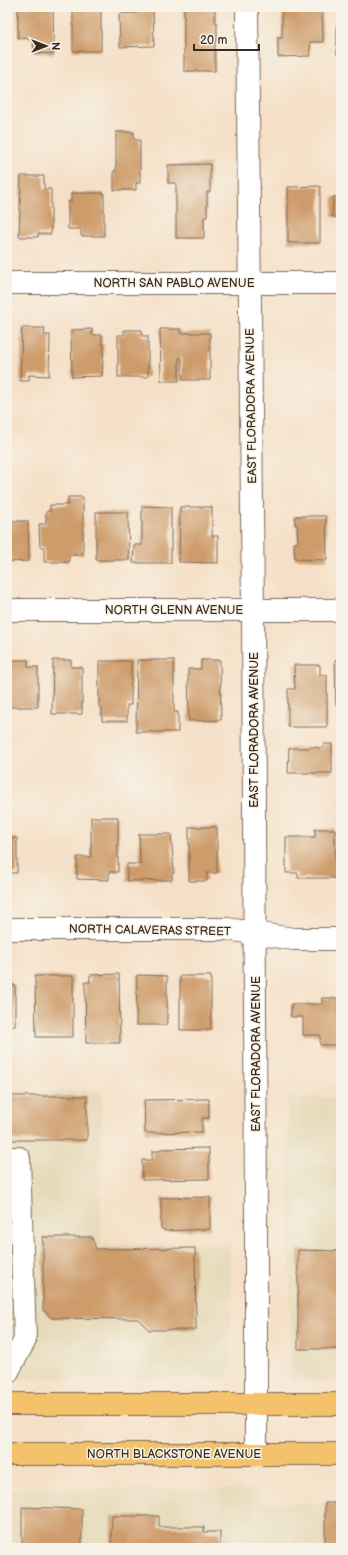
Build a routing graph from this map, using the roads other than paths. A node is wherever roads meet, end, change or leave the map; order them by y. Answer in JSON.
{"nodes":[{"id":1,"x":247,"y":7,"type":"edge"},
{"id":2,"x":7,"y":283,"type":"edge"},
{"id":3,"x":249,"y":283,"type":"junction"},
{"id":4,"x":341,"y":283,"type":"edge"},
{"id":5,"x":7,"y":610,"type":"edge"},
{"id":6,"x":253,"y":610,"type":"junction"},
{"id":7,"x":341,"y":610,"type":"edge"},
{"id":8,"x":7,"y":929,"type":"edge"},
{"id":9,"x":255,"y":934,"type":"junction"},
{"id":10,"x":341,"y":939,"type":"edge"},
{"id":11,"x":7,"y":1158,"type":"edge"},
{"id":12,"x":7,"y":1373,"type":"edge"},
{"id":13,"x":7,"y":1404,"type":"edge"},
{"id":14,"x":257,"y":1404,"type":"junction"},
{"id":15,"x":341,"y":1404,"type":"edge"},
{"id":16,"x":7,"y":1454,"type":"edge"},
{"id":17,"x":256,"y":1454,"type":"junction"},
{"id":18,"x":341,"y":1454,"type":"edge"}],
"edges":[{"from":1,"to":3,"type":"street","name":"EAST FLORADORA AVENUE"},
{"from":2,"to":3,"type":"street","name":"NORTH SAN PABLO AVENUE"},
{"from":3,"to":4,"type":"street","name":"NORTH SAN PABLO AVENUE"},
{"from":3,"to":6,"type":"street","name":"EAST FLORADORA AVENUE"},
{"from":5,"to":6,"type":"street","name":"NORTH GLENN AVENUE"},
{"from":6,"to":7,"type":"street","name":"NORTH GLENN AVENUE"},
{"from":6,"to":9,"type":"street","name":"EAST FLORADORA AVENUE"},
{"from":8,"to":9,"type":"street","name":"NORTH CALAVERAS STREET"},
{"from":9,"to":10,"type":"street","name":"NORTH CALAVERAS STREET"},
{"from":9,"to":14,"type":"street","name":"EAST FLORADORA AVENUE"},
{"from":11,"to":12,"type":"street"},
{"from":13,"to":14,"type":"main road"},
{"from":14,"to":15,"type":"main road"},
{"from":14,"to":17,"type":"street","name":"EAST FLORADORA AVENUE"},
{"from":16,"to":17,"type":"main road","name":"NORTH BLACKSTONE AVENUE"},
{"from":17,"to":18,"type":"main road","name":"NORTH BLACKSTONE AVENUE"}]}
